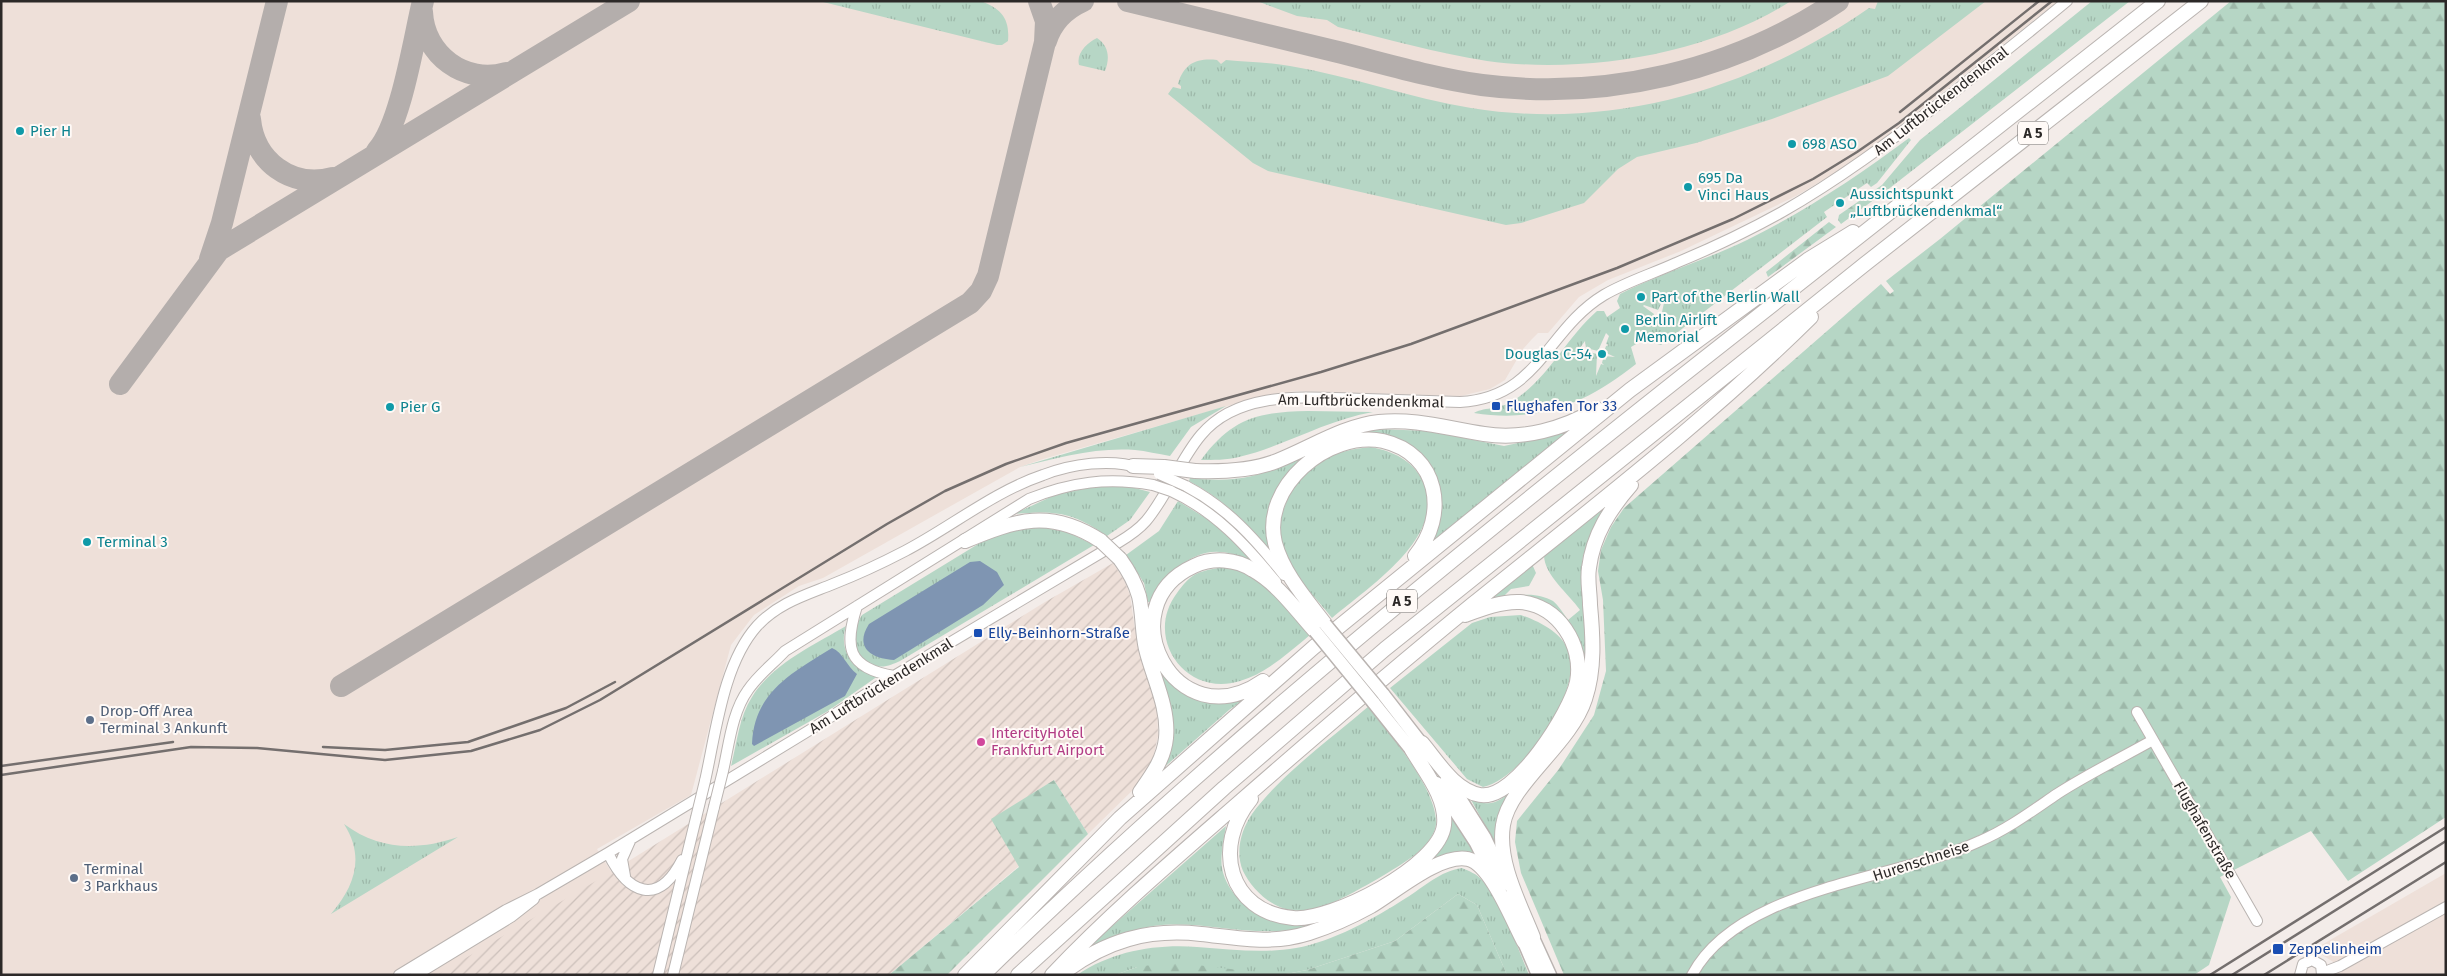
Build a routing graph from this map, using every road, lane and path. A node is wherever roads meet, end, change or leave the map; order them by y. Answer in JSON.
{"nodes":[{"id":1,"x":2067,"y":1,"type":"edge"},
{"id":2,"x":2158,"y":1,"type":"edge"},
{"id":3,"x":2201,"y":1,"type":"edge"},
{"id":4,"x":1894,"y":209,"type":"junction"},
{"id":5,"x":1865,"y":264,"type":"junction"},
{"id":6,"x":1630,"y":390,"type":"junction"},
{"id":7,"x":1683,"y":433,"type":"junction"},
{"id":8,"x":1133,"y":466,"type":"joint"},
{"id":9,"x":1162,"y":471,"type":"junction"},
{"id":10,"x":965,"y":541,"type":"junction"},
{"id":11,"x":1389,"y":583,"type":"junction"},
{"id":12,"x":857,"y":606,"type":"junction"},
{"id":13,"x":1455,"y":619,"type":"junction"},
{"id":14,"x":1320,"y":628,"type":"junction"},
{"id":15,"x":1314,"y":647,"type":"junction"},
{"id":16,"x":894,"y":676,"type":"junction"},
{"id":17,"x":2137,"y":712,"type":"dead end"},
{"id":18,"x":2153,"y":740,"type":"junction"},
{"id":19,"x":1417,"y":747,"type":"junction"},
{"id":20,"x":1273,"y":773,"type":"junction"},
{"id":21,"x":1120,"y":818,"type":"junction"},
{"id":22,"x":632,"y":838,"type":"junction"},
{"id":23,"x":689,"y":848,"type":"junction"},
{"id":24,"x":608,"y":853,"type":"junction"},
{"id":25,"x":629,"y":882,"type":"junction"},
{"id":26,"x":538,"y":894,"type":"junction"},
{"id":27,"x":2446,"y":907,"type":"edge"},
{"id":28,"x":2257,"y":921,"type":"dead end"},
{"id":29,"x":1528,"y":940,"type":"junction"},
{"id":30,"x":2322,"y":974,"type":"edge"},
{"id":31,"x":399,"y":975,"type":"edge"},
{"id":32,"x":416,"y":975,"type":"edge"},
{"id":33,"x":658,"y":975,"type":"edge"},
{"id":34,"x":673,"y":975,"type":"edge"},
{"id":35,"x":965,"y":975,"type":"edge"},
{"id":36,"x":982,"y":975,"type":"edge"},
{"id":37,"x":1018,"y":975,"type":"edge"},
{"id":38,"x":1052,"y":975,"type":"edge"},
{"id":39,"x":1060,"y":975,"type":"edge"},
{"id":40,"x":1538,"y":975,"type":"edge"},
{"id":41,"x":1550,"y":975,"type":"edge"},
{"id":42,"x":1692,"y":975,"type":"edge"},
{"id":43,"x":2300,"y":975,"type":"edge"}],
"edges":[{"from":1,"to":16,"type":"street","name":"Am Luftbrückendenkmal"},
{"from":2,"to":4,"type":"highway","number":"A 5"},
{"from":3,"to":5,"type":"highway","number":"A 5"},
{"from":4,"to":6,"type":"highway"},
{"from":4,"to":36,"type":"highway","number":"A 5"},
{"from":5,"to":7,"type":"highway"},
{"from":5,"to":37,"type":"highway","number":"A 5"},
{"from":6,"to":9,"type":"highway","bridge":true},
{"from":6,"to":11,"type":"highway"},
{"from":7,"to":13,"type":"highway"},
{"from":7,"to":29,"type":"highway"},
{"from":8,"to":9,"type":"highway"},
{"from":8,"to":23,"type":"street","bridge":true},
{"from":9,"to":14,"type":"street","bridge":true},
{"from":10,"to":12,"type":"street"},
{"from":10,"to":14,"type":"street","bridge":true},
{"from":10,"to":21,"type":"highway","bridge":true},
{"from":11,"to":14,"type":"highway"},
{"from":11,"to":15,"type":"highway"},
{"from":12,"to":16,"type":"street"},
{"from":12,"to":34,"type":"street","bridge":true},
{"from":13,"to":19,"type":"highway"},
{"from":13,"to":20,"type":"highway"},
{"from":14,"to":15,"type":"highway"},
{"from":14,"to":19,"type":"main road","bridge":true},
{"from":15,"to":21,"type":"highway"},
{"from":16,"to":22,"type":"street","name":"Am Luftbrückendenkmal"},
{"from":17,"to":18,"type":"street","name":"Flughafenstraße"},
{"from":18,"to":28,"type":"street","name":"Flughafenstraße"},
{"from":18,"to":42,"type":"street","name":"Hurenschneise"},
{"from":19,"to":20,"type":"highway"},
{"from":19,"to":29,"type":"main road"},
{"from":20,"to":38,"type":"highway"},
{"from":21,"to":35,"type":"highway"},
{"from":22,"to":24,"type":"street","name":"Am Luftbrückendenkmal"},
{"from":22,"to":25,"type":"street"},
{"from":23,"to":25,"type":"street"},
{"from":23,"to":33,"type":"street"},
{"from":24,"to":25,"type":"street"},
{"from":24,"to":26,"type":"street","name":"Am Luftbrückendenkmal"},
{"from":26,"to":31,"type":"street","name":"Am Luftbrückendenkmal"},
{"from":26,"to":32,"type":"street","name":"Am Luftbrückendenkmal"},
{"from":27,"to":30,"type":"street"},
{"from":29,"to":39,"type":"highway"},
{"from":29,"to":40,"type":"main road"},
{"from":29,"to":41,"type":"main road"},
{"from":30,"to":43,"type":"street"}]}
